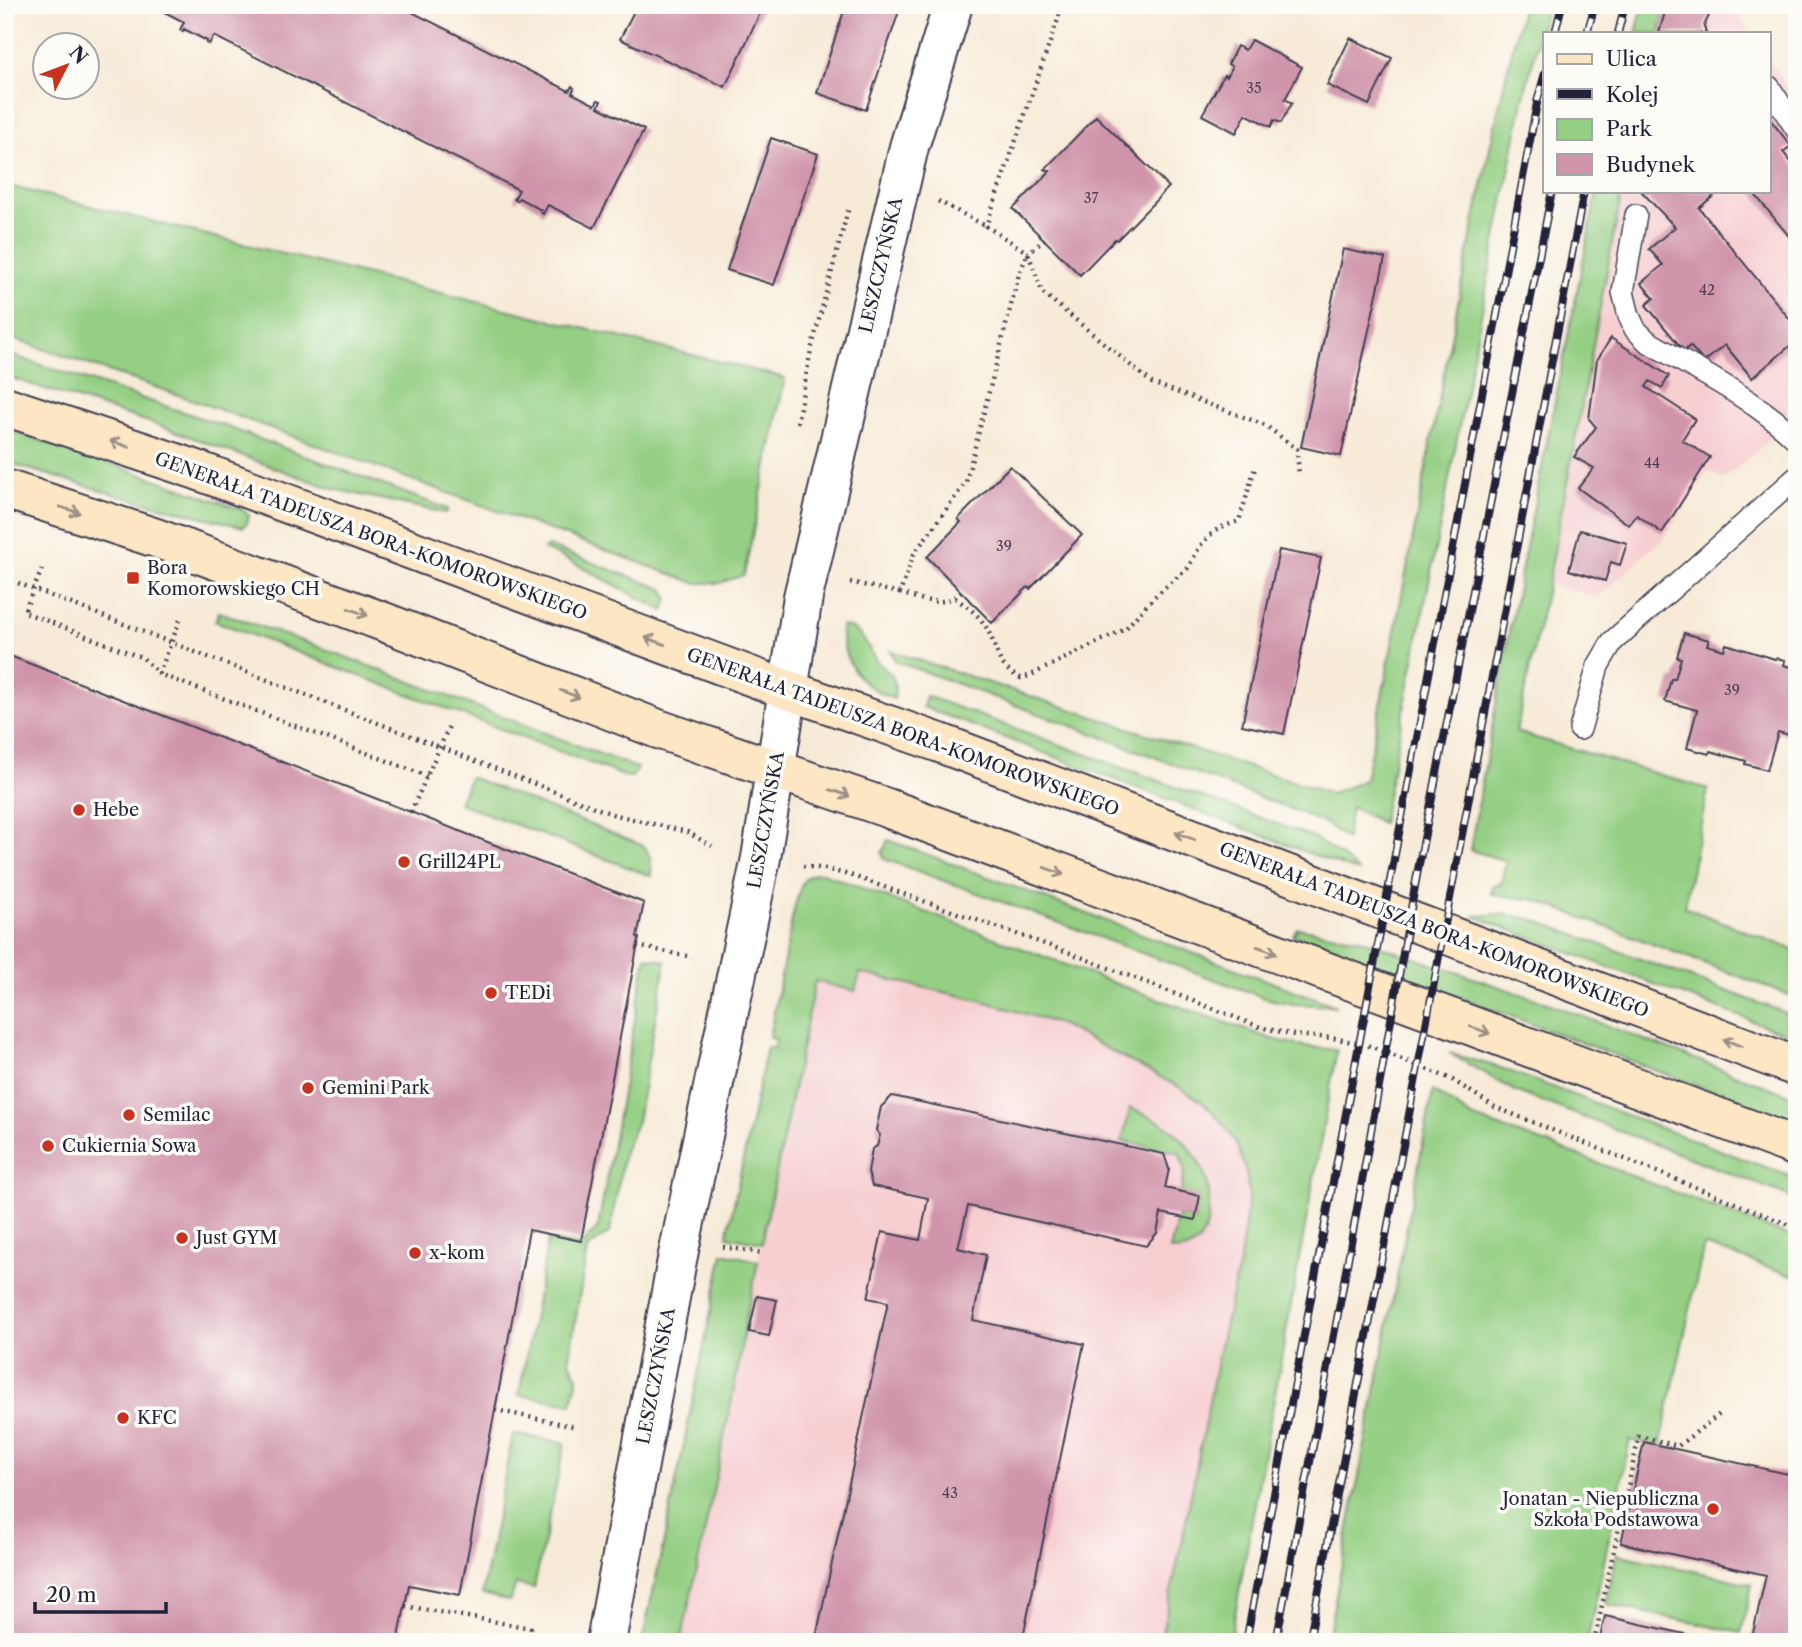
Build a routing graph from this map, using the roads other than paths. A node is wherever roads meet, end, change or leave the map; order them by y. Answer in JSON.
{"nodes":[{"id":1,"x":953,"y":5,"type":"edge"},
{"id":2,"x":1770,"y":89,"type":"edge"},
{"id":3,"x":1797,"y":130,"type":"edge"},
{"id":4,"x":1636,"y":215,"type":"dead end"},
{"id":5,"x":5,"y":406,"type":"edge"},
{"id":6,"x":1797,"y":440,"type":"edge"},
{"id":7,"x":1797,"y":477,"type":"edge"},
{"id":8,"x":5,"y":489,"type":"edge"},
{"id":9,"x":788,"y":690,"type":"junction"},
{"id":10,"x":1580,"y":729,"type":"dead end"},
{"id":11,"x":776,"y":771,"type":"junction"},
{"id":12,"x":1797,"y":1067,"type":"edge"},
{"id":13,"x":1797,"y":1147,"type":"edge"},
{"id":14,"x":606,"y":1642,"type":"edge"}],
"edges":[{"from":1,"to":9,"type":"street","name":"LESZCZYŃSKA"},
{"from":2,"to":3,"type":"lane"},
{"from":4,"to":6,"type":"lane"},
{"from":9,"to":5,"type":"main road","name":"GENERAŁA TADEUSZA BORA-KOMOROWSKIEGO","one_way":true},
{"from":7,"to":10,"type":"lane"},
{"from":8,"to":11,"type":"main road","one_way":true},
{"from":9,"to":11,"type":"street","name":"LESZCZYŃSKA"},
{"from":12,"to":9,"type":"main road","name":"GENERAŁA TADEUSZA BORA-KOMOROWSKIEGO","one_way":true},
{"from":11,"to":13,"type":"main road","one_way":true},
{"from":11,"to":14,"type":"street","name":"LESZCZYŃSKA"}]}
